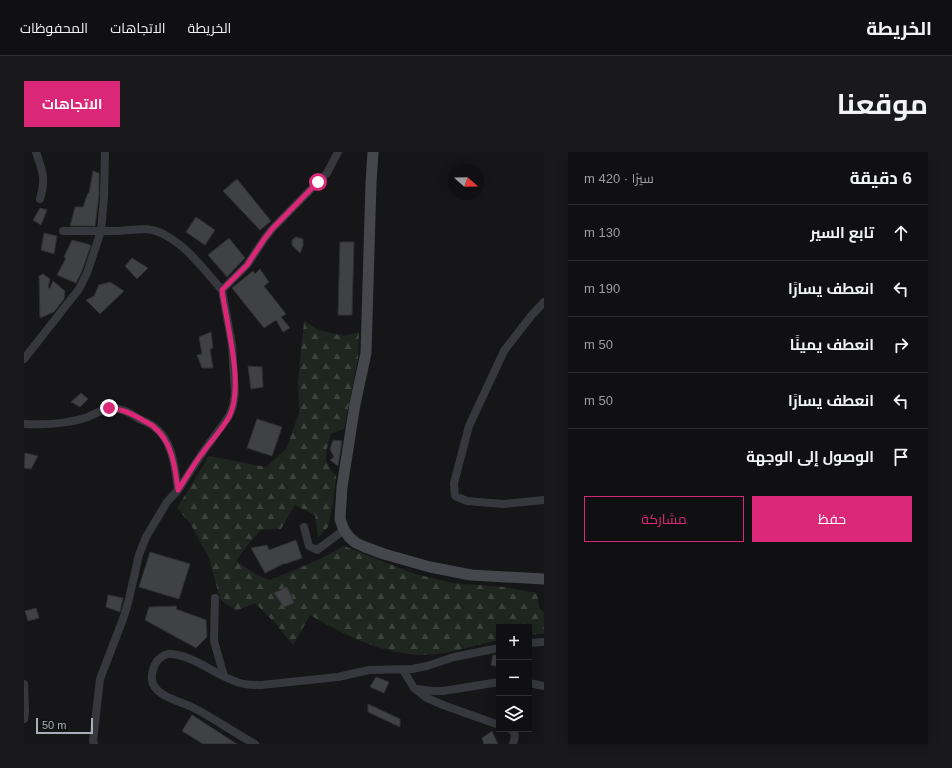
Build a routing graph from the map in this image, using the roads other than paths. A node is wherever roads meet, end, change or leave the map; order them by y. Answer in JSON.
{"nodes":[{"id":1,"x":36,"y":152,"type":"edge"},
{"id":2,"x":105,"y":152,"type":"edge"},
{"id":3,"x":338,"y":152,"type":"edge"},
{"id":4,"x":373,"y":152,"type":"edge"},
{"id":5,"x":40,"y":199,"type":"dead end"},
{"id":6,"x":101,"y":231,"type":"junction"},
{"id":7,"x":63,"y":232,"type":"dead end"},
{"id":8,"x":222,"y":290,"type":"junction"},
{"id":9,"x":544,"y":302,"type":"edge"},
{"id":10,"x":24,"y":359,"type":"edge"},
{"id":11,"x":24,"y":424,"type":"edge"},
{"id":12,"x":178,"y":490,"type":"junction"},
{"id":13,"x":544,"y":500,"type":"edge"},
{"id":14,"x":304,"y":527,"type":"dead end"},
{"id":15,"x":344,"y":530,"type":"junction"},
{"id":16,"x":544,"y":579,"type":"edge"},
{"id":17,"x":215,"y":598,"type":"dead end"},
{"id":18,"x":544,"y":642,"type":"edge"},
{"id":19,"x":532,"y":643,"type":"edge"},
{"id":20,"x":496,"y":649,"type":"edge"},
{"id":21,"x":403,"y":670,"type":"junction"},
{"id":22,"x":224,"y":676,"type":"junction"},
{"id":23,"x":496,"y":682,"type":"edge"},
{"id":24,"x":24,"y":684,"type":"edge"},
{"id":25,"x":532,"y":684,"type":"edge"},
{"id":26,"x":544,"y":686,"type":"edge"},
{"id":27,"x":414,"y":688,"type":"junction"},
{"id":28,"x":24,"y":719,"type":"edge"},
{"id":29,"x":496,"y":724,"type":"edge"},
{"id":30,"x":514,"y":732,"type":"edge"},
{"id":31,"x":94,"y":744,"type":"edge"},
{"id":32,"x":255,"y":744,"type":"edge"},
{"id":33,"x":513,"y":744,"type":"edge"}],
"edges":[{"from":1,"to":5,"type":"street"},
{"from":2,"to":6,"type":"street"},
{"from":3,"to":8,"type":"street"},
{"from":4,"to":15,"type":"main road"},
{"from":6,"to":7,"type":"street"},
{"from":6,"to":8,"type":"street"},
{"from":6,"to":10,"type":"street"},
{"from":8,"to":12,"type":"street"},
{"from":9,"to":13,"type":"street"},
{"from":11,"to":12,"type":"street"},
{"from":12,"to":31,"type":"street"},
{"from":14,"to":15,"type":"street"},
{"from":15,"to":16,"type":"main road"},
{"from":17,"to":22,"type":"street"},
{"from":18,"to":19,"type":"street"},
{"from":20,"to":21,"type":"street"},
{"from":21,"to":22,"type":"street"},
{"from":21,"to":27,"type":"street"},
{"from":22,"to":32,"type":"street"},
{"from":23,"to":27,"type":"street"},
{"from":24,"to":28,"type":"street"},
{"from":25,"to":26,"type":"street"},
{"from":27,"to":29,"type":"street"},
{"from":30,"to":33,"type":"street"}]}
